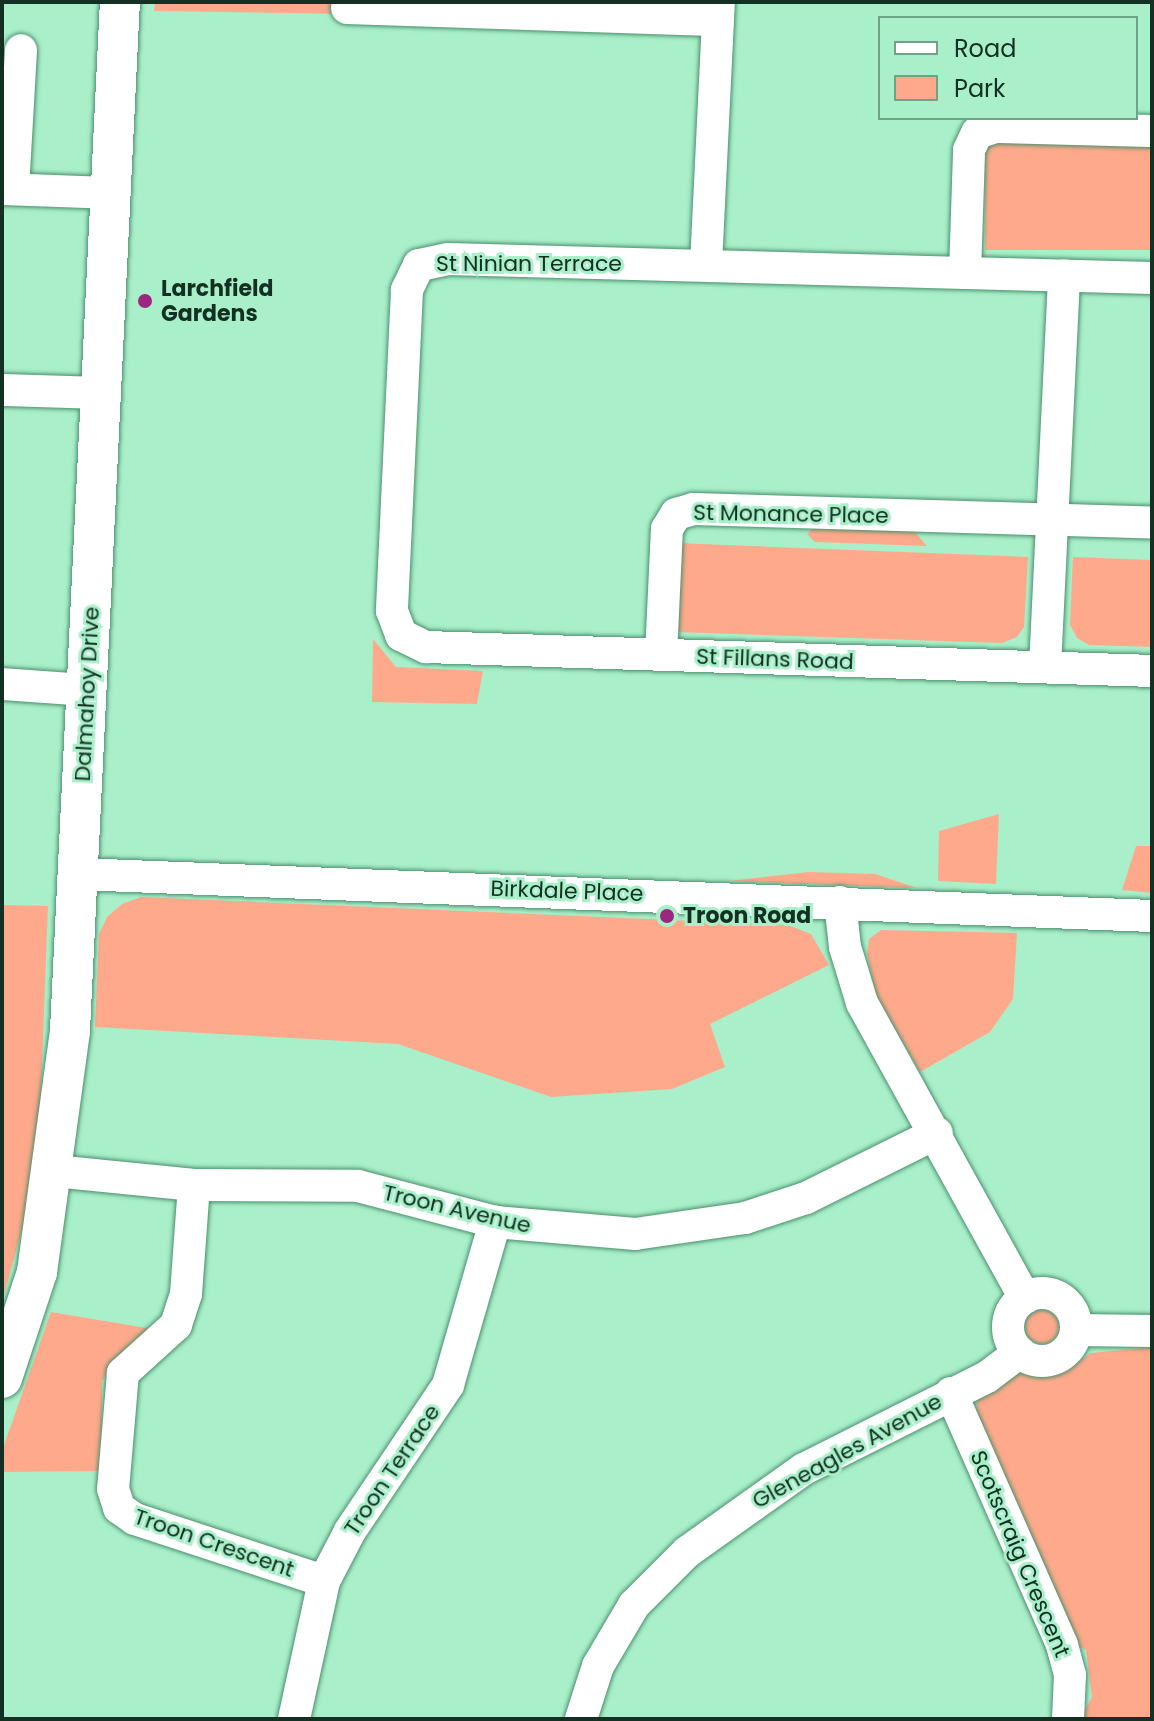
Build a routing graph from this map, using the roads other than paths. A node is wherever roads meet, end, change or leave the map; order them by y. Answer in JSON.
{"nodes":[{"id":1,"x":120,"y":2,"type":"edge"},
{"id":2,"x":397,"y":6,"type":"edge"},
{"id":3,"x":347,"y":8,"type":"dead end"},
{"id":4,"x":718,"y":11,"type":"edge"},
{"id":5,"x":21,"y":50,"type":"dead end"},
{"id":6,"x":1152,"y":131,"type":"edge"},
{"id":7,"x":7,"y":189,"type":"edge"},
{"id":8,"x":112,"y":193,"type":"junction"},
{"id":9,"x":706,"y":265,"type":"junction"},
{"id":10,"x":965,"y":273,"type":"junction"},
{"id":11,"x":1064,"y":275,"type":"junction"},
{"id":12,"x":1152,"y":278,"type":"edge"},
{"id":13,"x":2,"y":390,"type":"edge"},
{"id":14,"x":102,"y":393,"type":"junction"},
{"id":15,"x":1051,"y":519,"type":"junction"},
{"id":16,"x":1152,"y":523,"type":"edge"},
{"id":17,"x":401,"y":635,"type":"joint"},
{"id":18,"x":661,"y":655,"type":"junction"},
{"id":19,"x":1045,"y":667,"type":"junction"},
{"id":20,"x":1152,"y":671,"type":"edge"},
{"id":21,"x":2,"y":684,"type":"edge"},
{"id":22,"x":86,"y":690,"type":"junction"},
{"id":23,"x":78,"y":874,"type":"junction"},
{"id":24,"x":840,"y":902,"type":"junction"},
{"id":25,"x":1152,"y":916,"type":"edge"},
{"id":26,"x":937,"y":1133,"type":"junction"},
{"id":27,"x":54,"y":1171,"type":"junction"},
{"id":28,"x":194,"y":1185,"type":"junction"},
{"id":29,"x":495,"y":1222,"type":"junction"},
{"id":30,"x":1025,"y":1298,"type":"junction"},
{"id":31,"x":1076,"y":1330,"type":"junction"},
{"id":32,"x":1152,"y":1331,"type":"edge"},
{"id":33,"x":1020,"y":1352,"type":"junction"},
{"id":34,"x":2,"y":1378,"type":"edge"},
{"id":35,"x":951,"y":1393,"type":"junction"},
{"id":36,"x":324,"y":1581,"type":"junction"},
{"id":37,"x":294,"y":1719,"type":"edge"},
{"id":38,"x":581,"y":1719,"type":"edge"},
{"id":39,"x":1068,"y":1719,"type":"edge"}],
"edges":[{"from":1,"to":8,"type":"street","name":"Dalmahoy Drive"},
{"from":2,"to":3,"type":"street"},
{"from":2,"to":4,"type":"street"},
{"from":4,"to":9,"type":"street"},
{"from":5,"to":7,"type":"street"},
{"from":6,"to":10,"type":"street"},
{"from":7,"to":8,"type":"street"},
{"from":8,"to":14,"type":"street","name":"Dalmahoy Drive"},
{"from":9,"to":10,"type":"street","name":"St Ninian Terrace"},
{"from":9,"to":17,"type":"street","name":"St Ninian Terrace"},
{"from":10,"to":11,"type":"street","name":"St Ninian Terrace"},
{"from":11,"to":12,"type":"street","name":"St Ninian Terrace"},
{"from":11,"to":15,"type":"street"},
{"from":13,"to":14,"type":"street"},
{"from":14,"to":22,"type":"street","name":"Dalmahoy Drive"},
{"from":15,"to":16,"type":"street","name":"St Monance Place"},
{"from":15,"to":18,"type":"street","name":"St Monance Place"},
{"from":15,"to":19,"type":"street"},
{"from":17,"to":18,"type":"street","name":"St Fillans Road"},
{"from":18,"to":19,"type":"street","name":"St Fillans Road"},
{"from":19,"to":20,"type":"street","name":"St Fillans Road"},
{"from":21,"to":22,"type":"street"},
{"from":22,"to":23,"type":"street","name":"Dalmahoy Drive"},
{"from":23,"to":24,"type":"street","name":"Birkdale Place"},
{"from":23,"to":27,"type":"street","name":"Dalmahoy Drive"},
{"from":24,"to":25,"type":"street","name":"Birkdale Place"},
{"from":24,"to":26,"type":"street"},
{"from":26,"to":29,"type":"street","name":"Troon Avenue"},
{"from":26,"to":30,"type":"street"},
{"from":27,"to":28,"type":"street","name":"Troon Avenue"},
{"from":27,"to":34,"type":"street","name":"Dalmahoy Drive"},
{"from":28,"to":29,"type":"street","name":"Troon Avenue"},
{"from":28,"to":36,"type":"street","name":"Troon Crescent"},
{"from":29,"to":36,"type":"street","name":"Troon Terrace"},
{"from":30,"to":31,"type":"street"},
{"from":30,"to":33,"type":"street"},
{"from":31,"to":32,"type":"street"},
{"from":31,"to":33,"type":"street"},
{"from":33,"to":35,"type":"street","name":"Gleneagles Avenue"},
{"from":35,"to":38,"type":"street","name":"Gleneagles Avenue"},
{"from":35,"to":39,"type":"street","name":"Scotscraig Crescent"},
{"from":36,"to":37,"type":"street","name":"Troon Terrace"}]}
